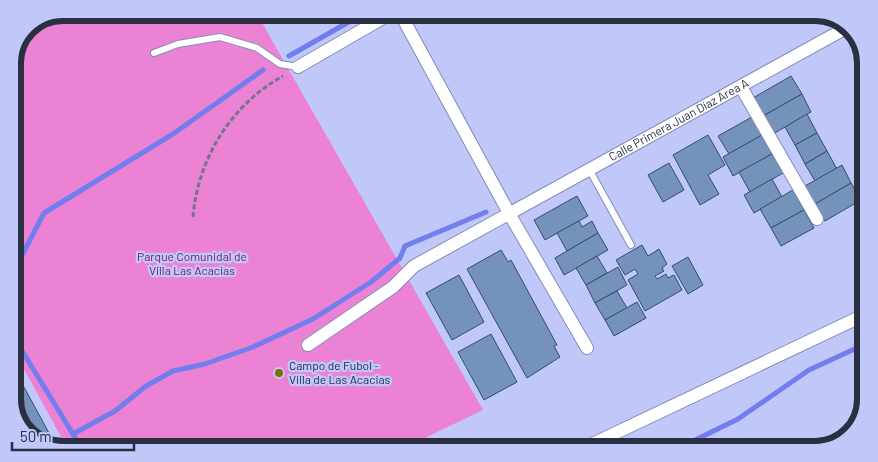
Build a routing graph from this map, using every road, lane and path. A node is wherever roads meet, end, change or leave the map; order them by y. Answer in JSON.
{"nodes":[{"id":1,"x":378,"y":21,"type":"edge"},
{"id":2,"x":404,"y":21,"type":"edge"},
{"id":3,"x":841,"y":31,"type":"edge"},
{"id":4,"x":154,"y":53,"type":"dead end"},
{"id":5,"x":298,"y":67,"type":"junction"},
{"id":6,"x":741,"y":87,"type":"junction"},
{"id":7,"x":590,"y":171,"type":"junction"},
{"id":8,"x":510,"y":215,"type":"junction"},
{"id":9,"x":193,"y":217,"type":"dead end"},
{"id":10,"x":816,"y":219,"type":"dead end"},
{"id":11,"x":631,"y":245,"type":"dead end"},
{"id":12,"x":857,"y":318,"type":"edge"},
{"id":13,"x":308,"y":345,"type":"dead end"},
{"id":14,"x":587,"y":348,"type":"dead end"},
{"id":15,"x":599,"y":441,"type":"edge"}],
"edges":[{"from":1,"to":5,"type":"street"},
{"from":2,"to":8,"type":"street"},
{"from":3,"to":6,"type":"street","name":"Calle Primera Juan Díaz Área A"},
{"from":4,"to":5,"type":"lane"},
{"from":5,"to":9,"type":"path"},
{"from":6,"to":7,"type":"street","name":"Calle Primera Juan Díaz Área A"},
{"from":6,"to":10,"type":"street"},
{"from":7,"to":8,"type":"street","name":"Calle Primera Juan Díaz Área A"},
{"from":7,"to":11,"type":"lane"},
{"from":8,"to":13,"type":"street","name":"Calle Primera Juan Díaz Área A"},
{"from":8,"to":14,"type":"street"},
{"from":12,"to":15,"type":"street"}]}
